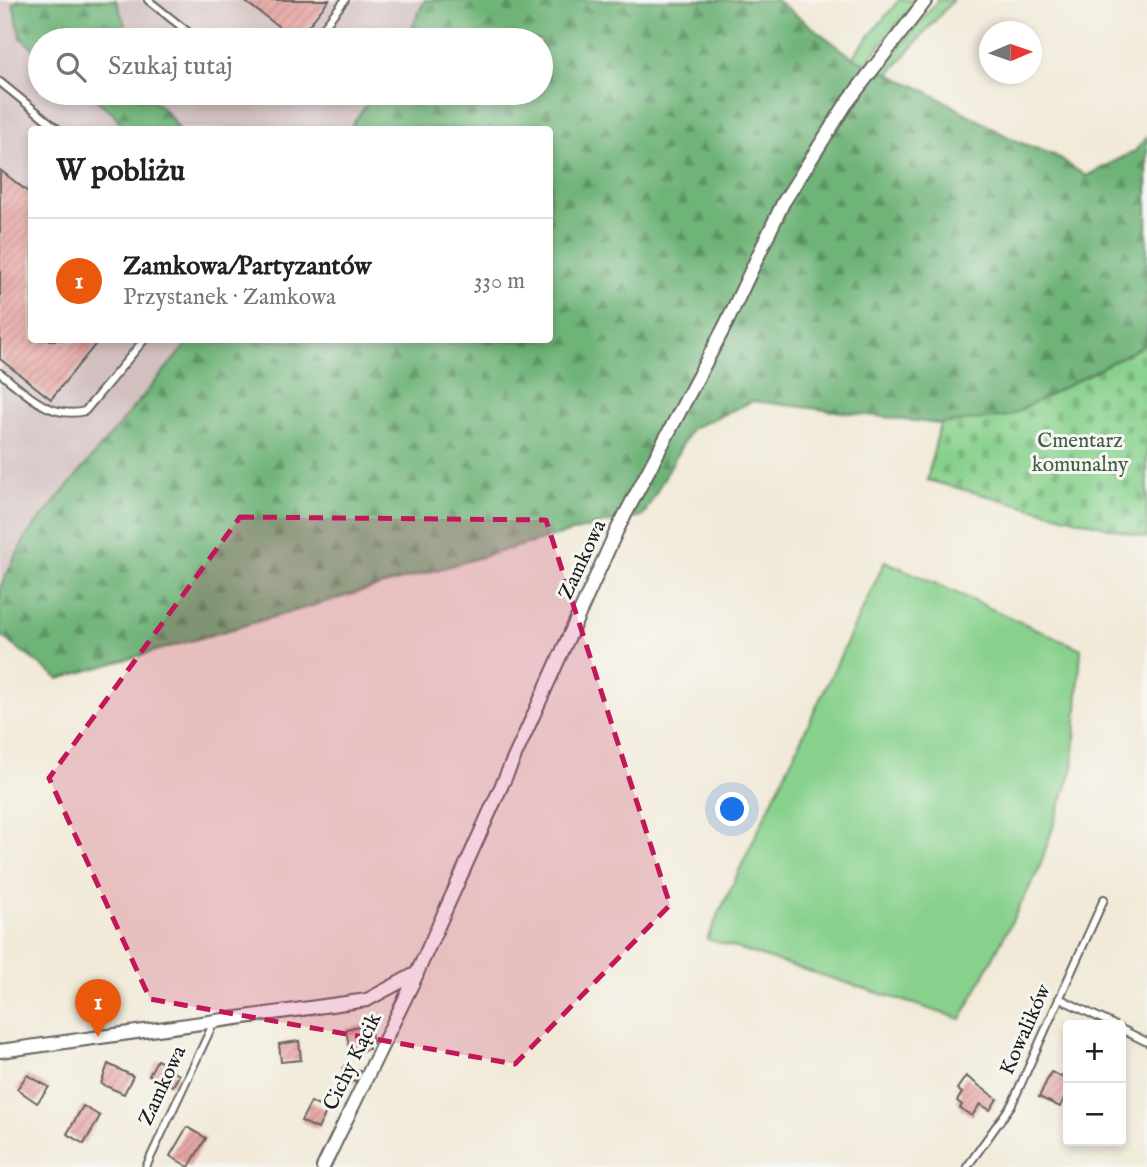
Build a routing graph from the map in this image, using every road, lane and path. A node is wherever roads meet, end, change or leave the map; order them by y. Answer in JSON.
{"nodes":[{"id":1,"x":148,"y":0,"type":"edge"},
{"id":2,"x":345,"y":0,"type":"edge"},
{"id":3,"x":926,"y":0,"type":"edge"},
{"id":4,"x":183,"y":28,"type":"edge"},
{"id":5,"x":323,"y":28,"type":"edge"},
{"id":6,"x":0,"y":82,"type":"edge"},
{"id":7,"x":28,"y":105,"type":"edge"},
{"id":8,"x":28,"y":105,"type":"edge"},
{"id":9,"x":54,"y":126,"type":"edge"},
{"id":10,"x":142,"y":343,"type":"edge"},
{"id":11,"x":0,"y":373,"type":"edge"},
{"id":12,"x":1104,"y":899,"type":"dead end"},
{"id":13,"x":417,"y":974,"type":"junction"},
{"id":14,"x":1059,"y":998,"type":"junction"},
{"id":15,"x":1104,"y":1020,"type":"edge"},
{"id":16,"x":214,"y":1022,"type":"junction"},
{"id":17,"x":1126,"y":1032,"type":"edge"},
{"id":18,"x":1147,"y":1042,"type":"edge"},
{"id":19,"x":0,"y":1051,"type":"edge"},
{"id":20,"x":146,"y":1167,"type":"edge"},
{"id":21,"x":323,"y":1167,"type":"edge"},
{"id":22,"x":967,"y":1167,"type":"edge"}],
"edges":[{"from":1,"to":4,"type":"lane"},
{"from":2,"to":5,"type":"lane"},
{"from":3,"to":13,"type":"street","name":"Zamkowa"},
{"from":6,"to":8,"type":"lane"},
{"from":7,"to":9,"type":"lane"},
{"from":10,"to":11,"type":"lane"},
{"from":12,"to":14,"type":"lane","name":"Kowalików"},
{"from":13,"to":16,"type":"street","name":"Zamkowa"},
{"from":13,"to":21,"type":"street","name":"Cichy Kącik"},
{"from":14,"to":15,"type":"lane"},
{"from":14,"to":22,"type":"lane","name":"Kowalików"},
{"from":16,"to":19,"type":"street","name":"Zamkowa"},
{"from":16,"to":20,"type":"lane","name":"Zamkowa"},
{"from":17,"to":18,"type":"lane"}]}
